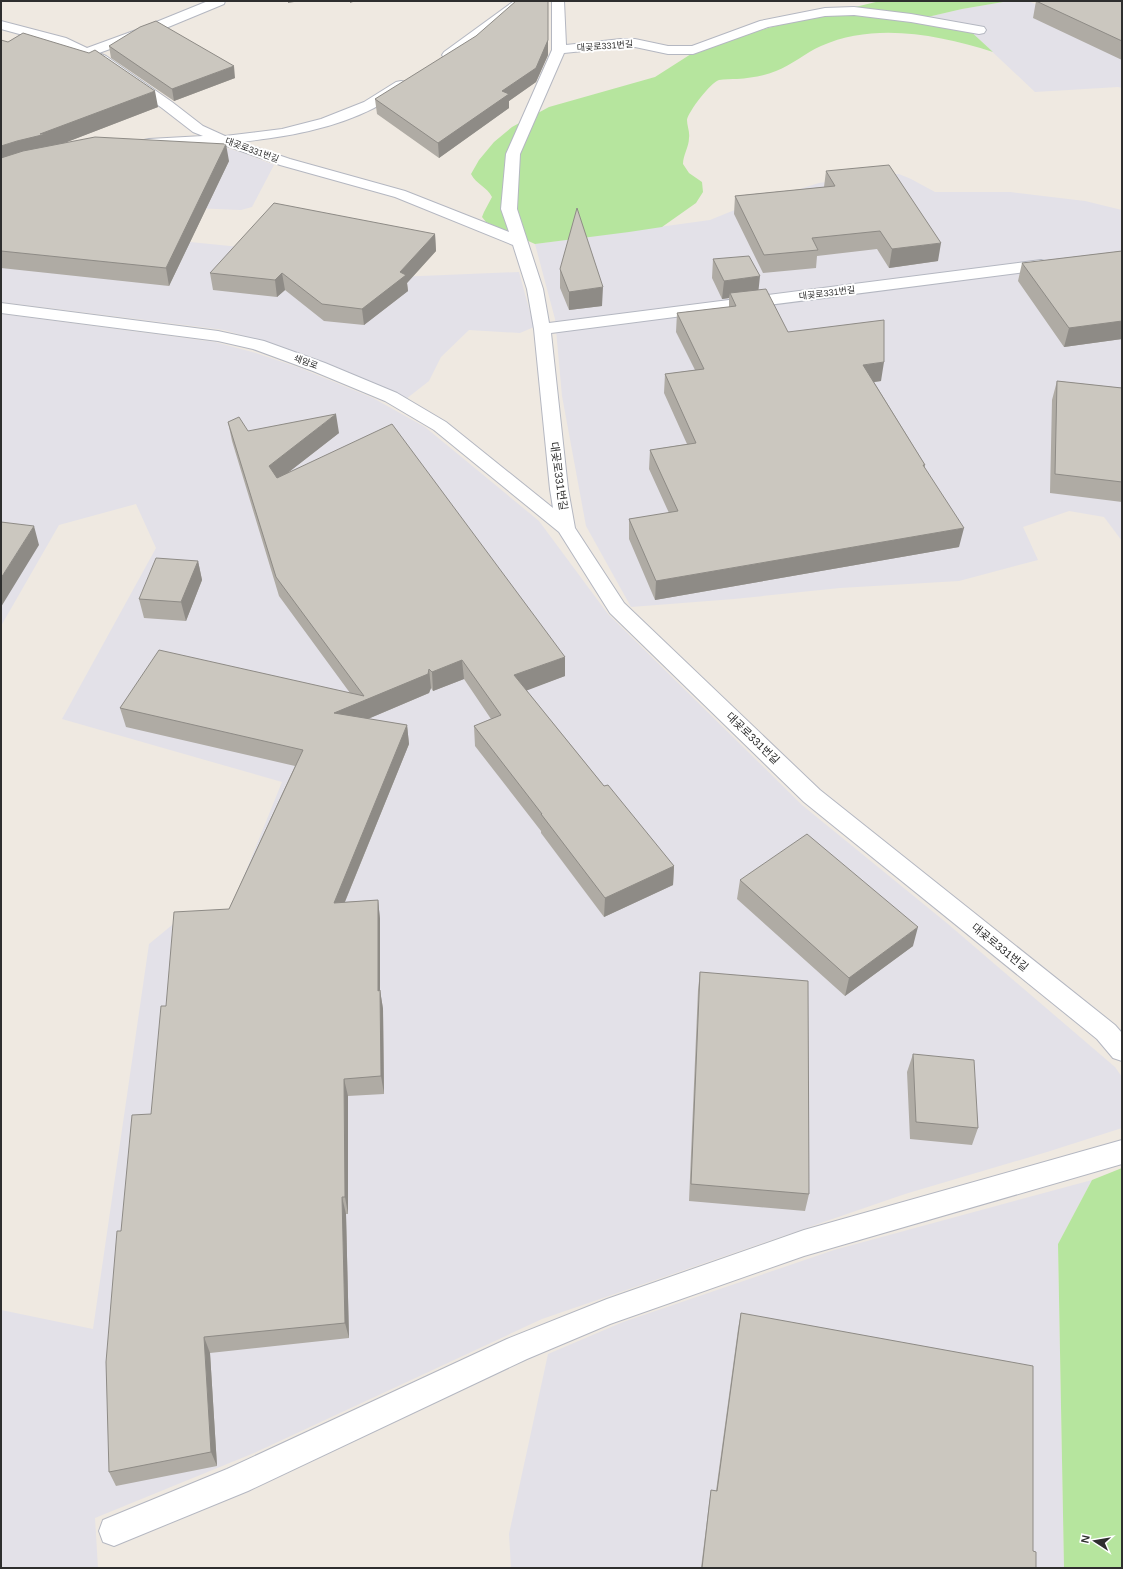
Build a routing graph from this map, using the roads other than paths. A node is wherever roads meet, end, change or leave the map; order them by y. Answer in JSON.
{"nodes":[{"id":1,"x":220,"y":1,"type":"edge"},
{"id":2,"x":522,"y":1,"type":"edge"},
{"id":3,"x":558,"y":1,"type":"edge"},
{"id":4,"x":1,"y":25,"type":"edge"},
{"id":5,"x":979,"y":30,"type":"dead end"},
{"id":6,"x":559,"y":50,"type":"junction"},
{"id":7,"x":86,"y":52,"type":"junction"},
{"id":8,"x":436,"y":64,"type":"edge"},
{"id":9,"x":409,"y":80,"type":"edge"},
{"id":10,"x":223,"y":140,"type":"junction"},
{"id":11,"x":136,"y":144,"type":"edge"},
{"id":12,"x":520,"y":242,"type":"junction"},
{"id":13,"x":1041,"y":265,"type":"edge"},
{"id":14,"x":1,"y":308,"type":"edge"},
{"id":15,"x":542,"y":329,"type":"junction"},
{"id":16,"x":566,"y":528,"type":"junction"},
{"id":17,"x":1122,"y":1050,"type":"edge"},
{"id":18,"x":1122,"y":1152,"type":"edge"},
{"id":19,"x":114,"y":1531,"type":"dead end"}],
"edges":[{"from":1,"to":7,"type":"lane"},
{"from":2,"to":8,"type":"lane"},
{"from":3,"to":6,"type":"lane","name":"대곶로331번길"},
{"from":4,"to":7,"type":"lane","name":"대곶로331번길"},
{"from":5,"to":6,"type":"lane","name":"대곶로331번길"},
{"from":6,"to":12,"type":"lane","name":"대곶로331번길"},
{"from":7,"to":10,"type":"lane","name":"대곶로331번길"},
{"from":9,"to":10,"type":"lane"},
{"from":10,"to":11,"type":"lane"},
{"from":10,"to":12,"type":"lane","name":"대곶로331번길"},
{"from":12,"to":15,"type":"lane","name":"대곶로331번길"},
{"from":13,"to":15,"type":"lane","name":"대곶로331번길"},
{"from":14,"to":16,"type":"lane","name":"쇄암로"},
{"from":15,"to":16,"type":"lane","name":"대곶로331번길"},
{"from":16,"to":17,"type":"lane","name":"대곶로331번길"},
{"from":18,"to":19,"type":"lane"}]}
